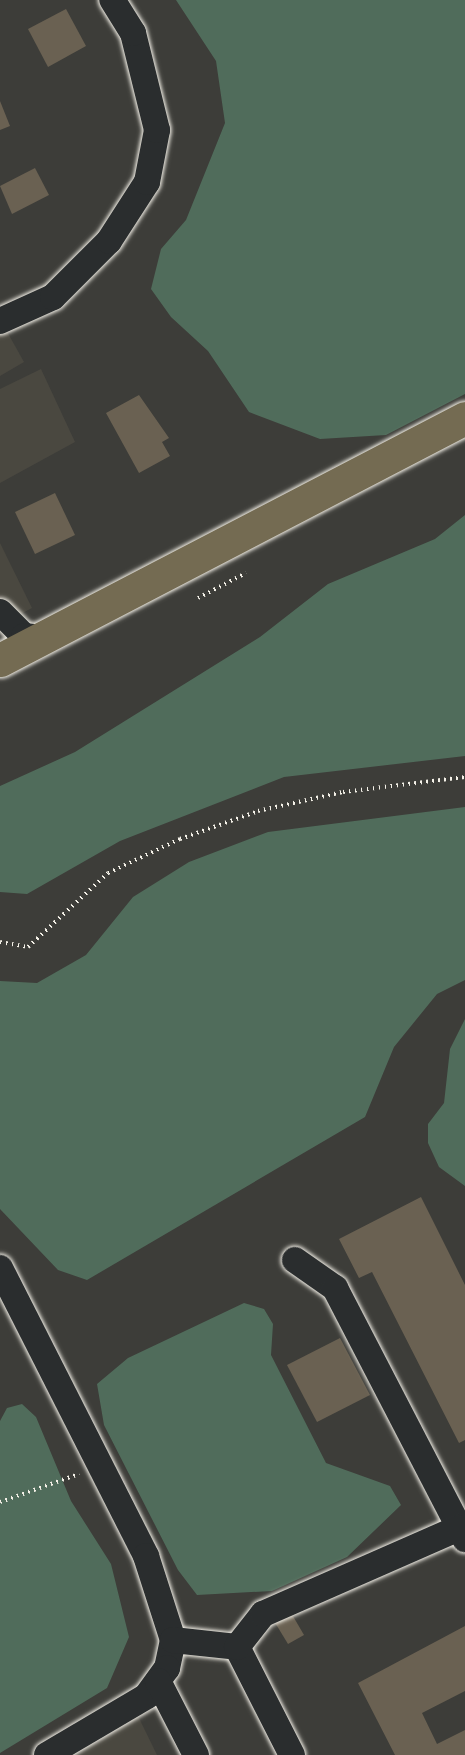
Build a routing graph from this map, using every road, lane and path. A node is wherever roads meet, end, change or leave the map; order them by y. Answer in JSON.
{"nodes":[{"id":1,"x":112,"y":0,"type":"edge"},
{"id":2,"x":0,"y":321,"type":"edge"},
{"id":3,"x":465,"y":418,"type":"edge"},
{"id":4,"x":246,"y":573,"type":"dead end"},
{"id":5,"x":198,"y":598,"type":"dead end"},
{"id":6,"x":0,"y":612,"type":"edge"},
{"id":7,"x":43,"y":638,"type":"junction"},
{"id":8,"x":0,"y":660,"type":"edge"},
{"id":9,"x":465,"y":777,"type":"edge"},
{"id":10,"x":0,"y":942,"type":"edge"},
{"id":11,"x":295,"y":1260,"type":"dead end"},
{"id":12,"x":0,"y":1268,"type":"edge"},
{"id":13,"x":100,"y":1467,"type":"junction"},
{"id":14,"x":0,"y":1502,"type":"edge"},
{"id":15,"x":462,"y":1533,"type":"edge"},
{"id":16,"x":173,"y":1640,"type":"junction"},
{"id":17,"x":237,"y":1647,"type":"junction"},
{"id":18,"x":158,"y":1681,"type":"junction"},
{"id":19,"x":47,"y":1755,"type":"edge"},
{"id":20,"x":196,"y":1755,"type":"edge"},
{"id":21,"x":292,"y":1755,"type":"edge"}],
"edges":[{"from":1,"to":2,"type":"street"},
{"from":3,"to":7,"type":"main road"},
{"from":4,"to":5,"type":"path"},
{"from":6,"to":7,"type":"street"},
{"from":7,"to":8,"type":"main road"},
{"from":9,"to":10,"type":"path"},
{"from":11,"to":15,"type":"street"},
{"from":12,"to":13,"type":"street"},
{"from":13,"to":14,"type":"path"},
{"from":13,"to":16,"type":"street"},
{"from":15,"to":17,"type":"street"},
{"from":16,"to":17,"type":"street"},
{"from":16,"to":18,"type":"street"},
{"from":17,"to":21,"type":"street"},
{"from":18,"to":19,"type":"street"},
{"from":18,"to":20,"type":"street"}]}
